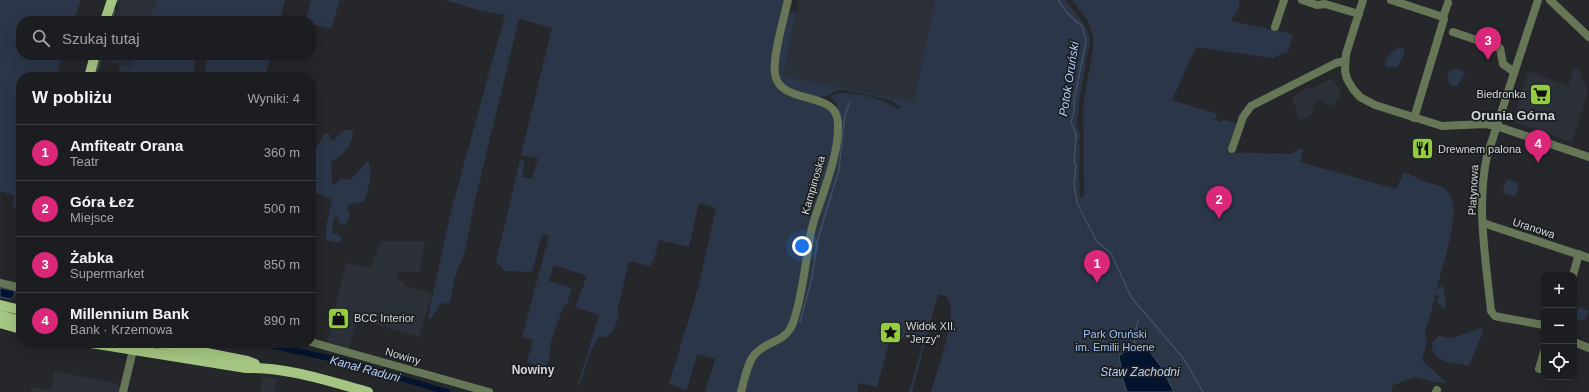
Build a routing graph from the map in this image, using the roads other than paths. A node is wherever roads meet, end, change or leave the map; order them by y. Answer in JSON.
{"nodes":[{"id":1,"x":112,"y":0,"type":"edge"},
{"id":2,"x":788,"y":0,"type":"edge"},
{"id":3,"x":1284,"y":0,"type":"edge"},
{"id":4,"x":1302,"y":0,"type":"edge"},
{"id":5,"x":1363,"y":0,"type":"edge"},
{"id":6,"x":1391,"y":0,"type":"edge"},
{"id":7,"x":1538,"y":0,"type":"edge"},
{"id":8,"x":1550,"y":0,"type":"edge"},
{"id":9,"x":1448,"y":3,"type":"dead end"},
{"id":10,"x":1359,"y":14,"type":"junction"},
{"id":11,"x":107,"y":16,"type":"edge"},
{"id":12,"x":1443,"y":17,"type":"junction"},
{"id":13,"x":1275,"y":27,"type":"dead end"},
{"id":14,"x":1453,"y":32,"type":"dead end"},
{"id":15,"x":1589,"y":37,"type":"edge"},
{"id":16,"x":94,"y":60,"type":"edge"},
{"id":17,"x":1345,"y":61,"type":"junction"},
{"id":18,"x":90,"y":72,"type":"edge"},
{"id":19,"x":1514,"y":72,"type":"junction"},
{"id":20,"x":1414,"y":118,"type":"junction"},
{"id":21,"x":1496,"y":126,"type":"junction"},
{"id":22,"x":1232,"y":149,"type":"dead end"},
{"id":23,"x":1589,"y":157,"type":"edge"},
{"id":24,"x":1483,"y":223,"type":"junction"},
{"id":25,"x":1579,"y":254,"type":"junction"},
{"id":26,"x":1589,"y":258,"type":"edge"},
{"id":27,"x":1574,"y":272,"type":"edge"},
{"id":28,"x":0,"y":283,"type":"edge"},
{"id":29,"x":16,"y":287,"type":"edge"},
{"id":30,"x":0,"y":305,"type":"edge"},
{"id":31,"x":16,"y":307,"type":"edge"},
{"id":32,"x":0,"y":315,"type":"edge"},
{"id":33,"x":16,"y":320,"type":"edge"},
{"id":34,"x":0,"y":323,"type":"edge"},
{"id":35,"x":1541,"y":324,"type":"edge"},
{"id":36,"x":16,"y":328,"type":"edge"},
{"id":37,"x":316,"y":343,"type":"edge"},
{"id":38,"x":1577,"y":343,"type":"edge"},
{"id":39,"x":131,"y":348,"type":"edge"},
{"id":40,"x":136,"y":348,"type":"edge"},
{"id":41,"x":181,"y":348,"type":"edge"},
{"id":42,"x":1589,"y":348,"type":"edge"},
{"id":43,"x":1541,"y":362,"type":"edge"},
{"id":44,"x":264,"y":368,"type":"junction"},
{"id":45,"x":1539,"y":369,"type":"dead end"},
{"id":46,"x":123,"y":392,"type":"edge"},
{"id":47,"x":368,"y":392,"type":"edge"},
{"id":48,"x":489,"y":392,"type":"edge"},
{"id":49,"x":741,"y":392,"type":"edge"}],
"edges":[{"from":1,"to":11,"type":"main road"},
{"from":2,"to":49,"type":"street","name":"Kampinoska"},
{"from":3,"to":13,"type":"street"},
{"from":4,"to":10,"type":"street"},
{"from":5,"to":10,"type":"street"},
{"from":6,"to":12,"type":"street"},
{"from":7,"to":19,"type":"street","name":"Platynowa"},
{"from":8,"to":15,"type":"street"},
{"from":9,"to":12,"type":"street"},
{"from":10,"to":17,"type":"street"},
{"from":12,"to":20,"type":"street"},
{"from":14,"to":19,"type":"street"},
{"from":16,"to":18,"type":"main road"},
{"from":17,"to":20,"type":"street"},
{"from":17,"to":22,"type":"street"},
{"from":19,"to":21,"type":"street","name":"Platynowa"},
{"from":20,"to":21,"type":"street"},
{"from":21,"to":23,"type":"street"},
{"from":21,"to":24,"type":"street","name":"Platynowa"},
{"from":24,"to":25,"type":"street","name":"Uranowa"},
{"from":24,"to":35,"type":"street","name":"Platynowa"},
{"from":25,"to":26,"type":"street","name":"Uranowa"},
{"from":25,"to":27,"type":"street"},
{"from":28,"to":29,"type":"street"},
{"from":30,"to":31,"type":"main road"},
{"from":32,"to":33,"type":"main road"},
{"from":34,"to":36,"type":"main road"},
{"from":37,"to":48,"type":"street","name":"Nowiny"},
{"from":38,"to":42,"type":"street"},
{"from":39,"to":46,"type":"street"},
{"from":40,"to":44,"type":"main road"},
{"from":41,"to":44,"type":"main road"},
{"from":43,"to":45,"type":"street"},
{"from":44,"to":47,"type":"main road"}]}
